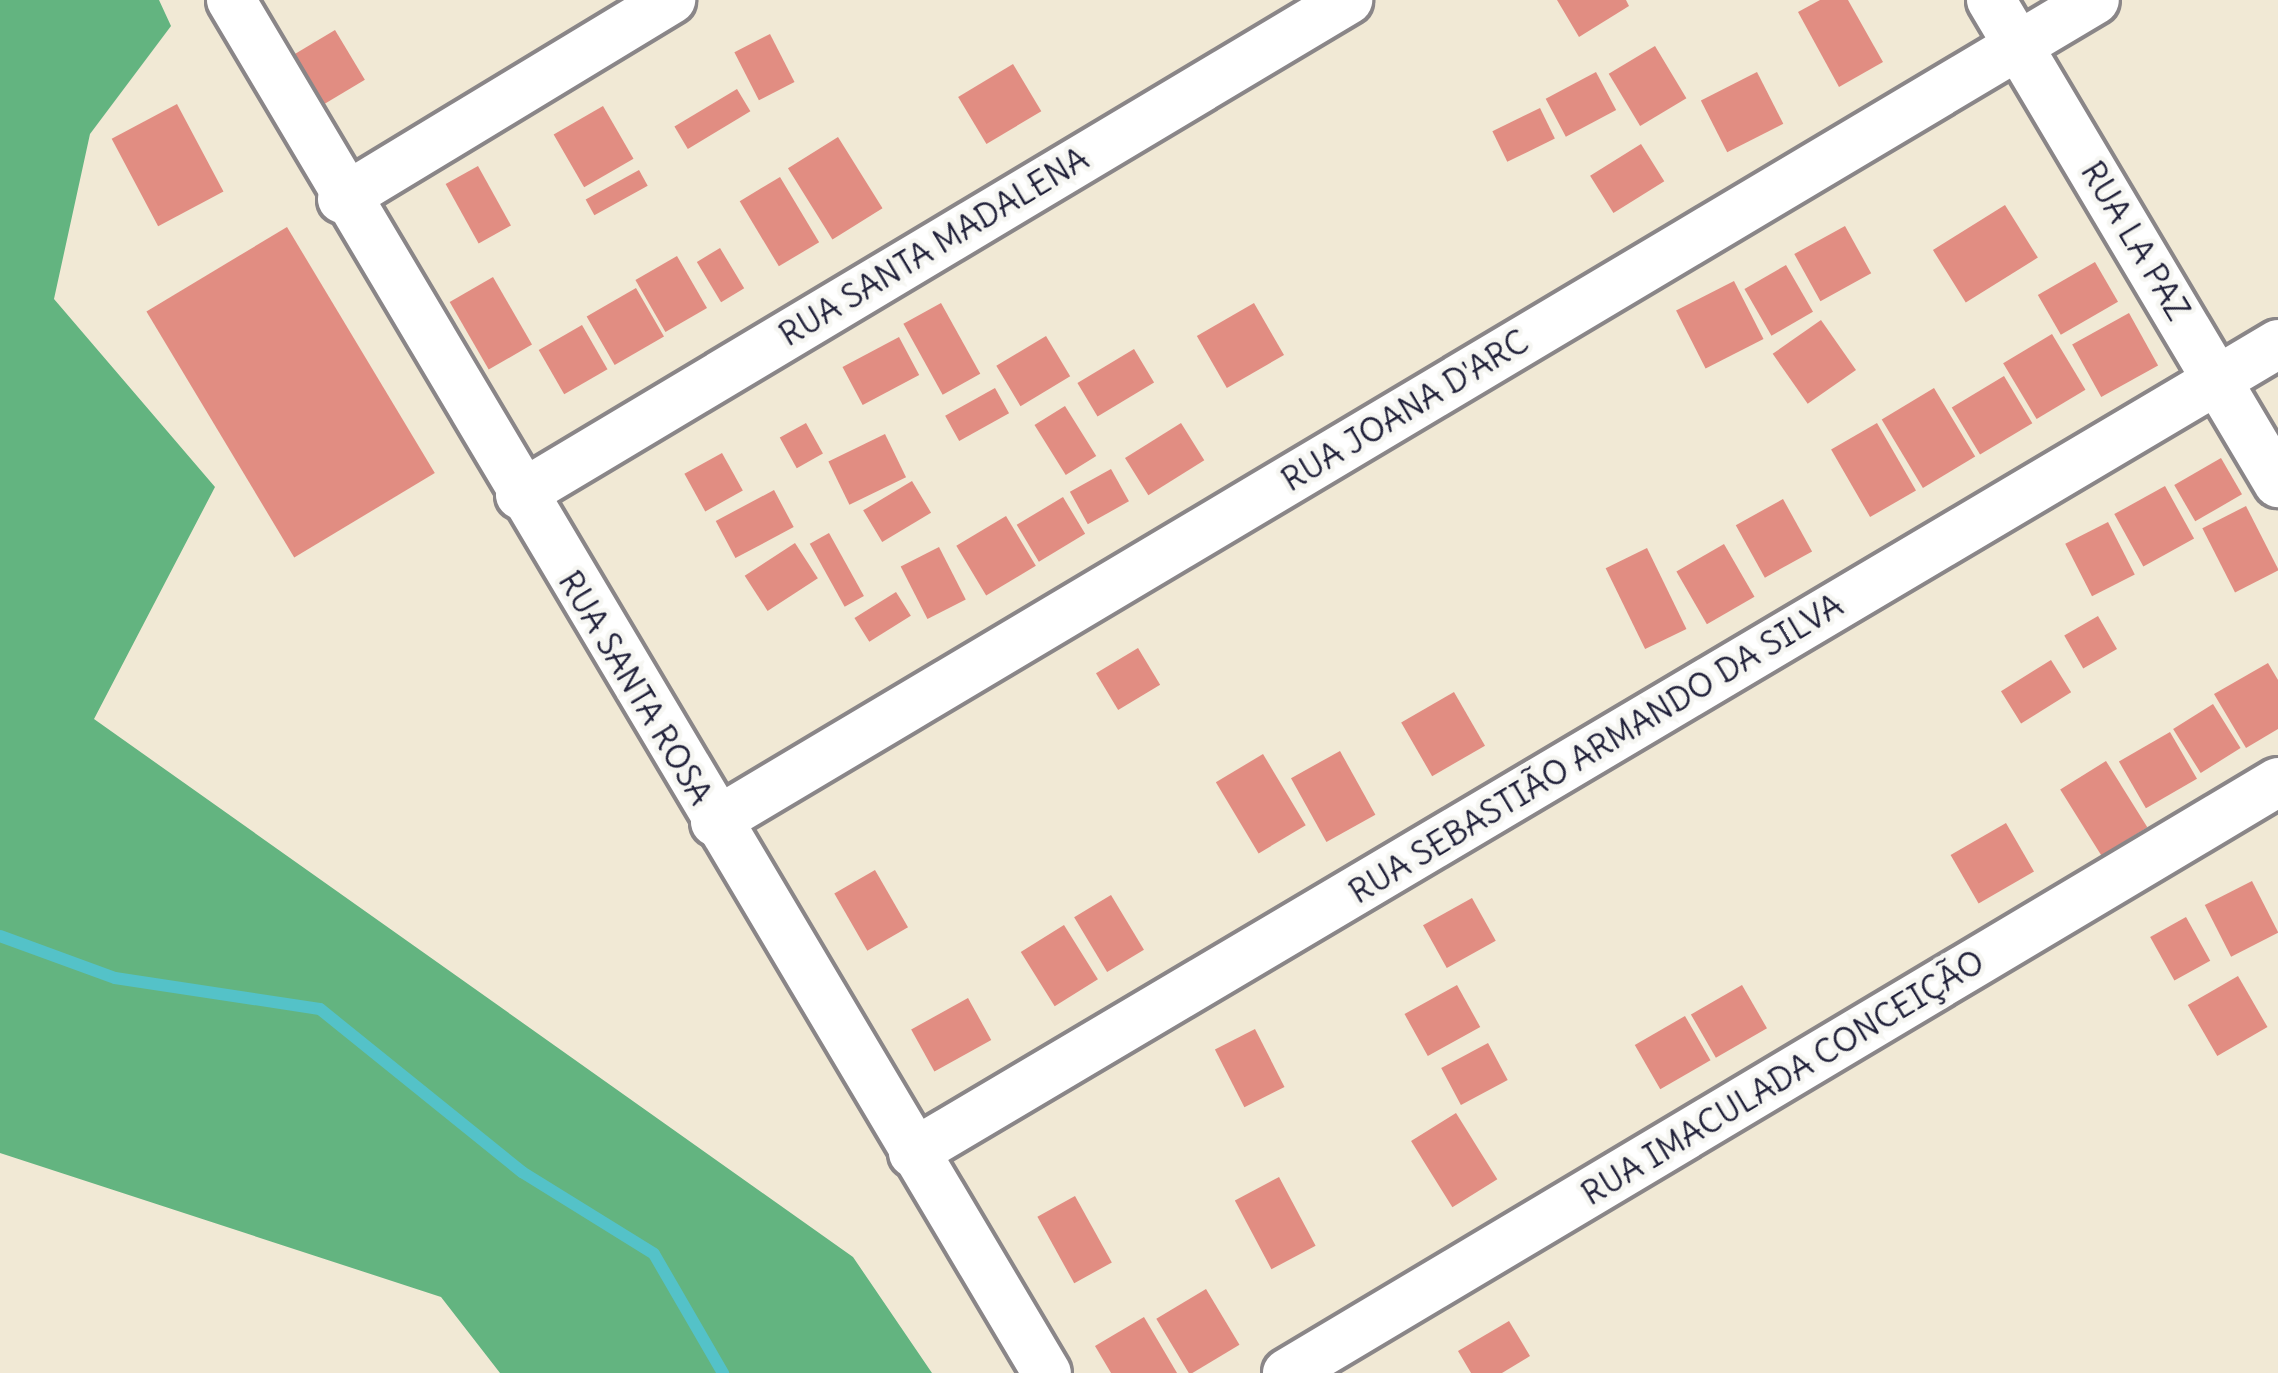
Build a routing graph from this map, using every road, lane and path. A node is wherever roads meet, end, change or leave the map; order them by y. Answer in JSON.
{"nodes":[{"id":1,"x":231,"y":0,"type":"edge"},
{"id":2,"x":671,"y":0,"type":"edge"},
{"id":3,"x":1348,"y":0,"type":"edge"},
{"id":4,"x":1991,"y":0,"type":"edge"},
{"id":5,"x":2095,"y":0,"type":"edge"},
{"id":6,"x":2019,"y":45,"type":"junction"},
{"id":7,"x":342,"y":199,"type":"junction"},
{"id":8,"x":2278,"y":344,"type":"edge"},
{"id":9,"x":2218,"y":380,"type":"junction"},
{"id":10,"x":2278,"y":483,"type":"edge"},
{"id":11,"x":520,"y":495,"type":"junction"},
{"id":12,"x":2278,"y":782,"type":"edge"},
{"id":13,"x":715,"y":822,"type":"junction"},
{"id":14,"x":914,"y":1154,"type":"junction"},
{"id":15,"x":1047,"y":1373,"type":"edge"},
{"id":16,"x":1287,"y":1373,"type":"edge"}],
"edges":[{"from":1,"to":7,"type":"street","name":"RUA SANTA ROSA"},
{"from":2,"to":7,"type":"street"},
{"from":3,"to":11,"type":"street","name":"RUA SANTA MADALENA"},
{"from":4,"to":6,"type":"street","name":"RUA LA PAZ"},
{"from":5,"to":6,"type":"street","name":"RUA JOANA D'ARC"},
{"from":6,"to":9,"type":"street","name":"RUA LA PAZ"},
{"from":6,"to":13,"type":"street","name":"RUA JOANA D'ARC"},
{"from":7,"to":11,"type":"street","name":"RUA SANTA ROSA"},
{"from":8,"to":9,"type":"street","name":"RUA SEBASTIÃO ARMANDO DA SILVA"},
{"from":9,"to":10,"type":"street","name":"RUA LA PAZ"},
{"from":9,"to":14,"type":"street","name":"RUA SEBASTIÃO ARMANDO DA SILVA"},
{"from":11,"to":13,"type":"street","name":"RUA SANTA ROSA"},
{"from":12,"to":16,"type":"street","name":"RUA IMACULADA CONCEIÇÃO"},
{"from":13,"to":14,"type":"street","name":"RUA SANTA ROSA"},
{"from":14,"to":15,"type":"street","name":"RUA SANTA ROSA"}]}
